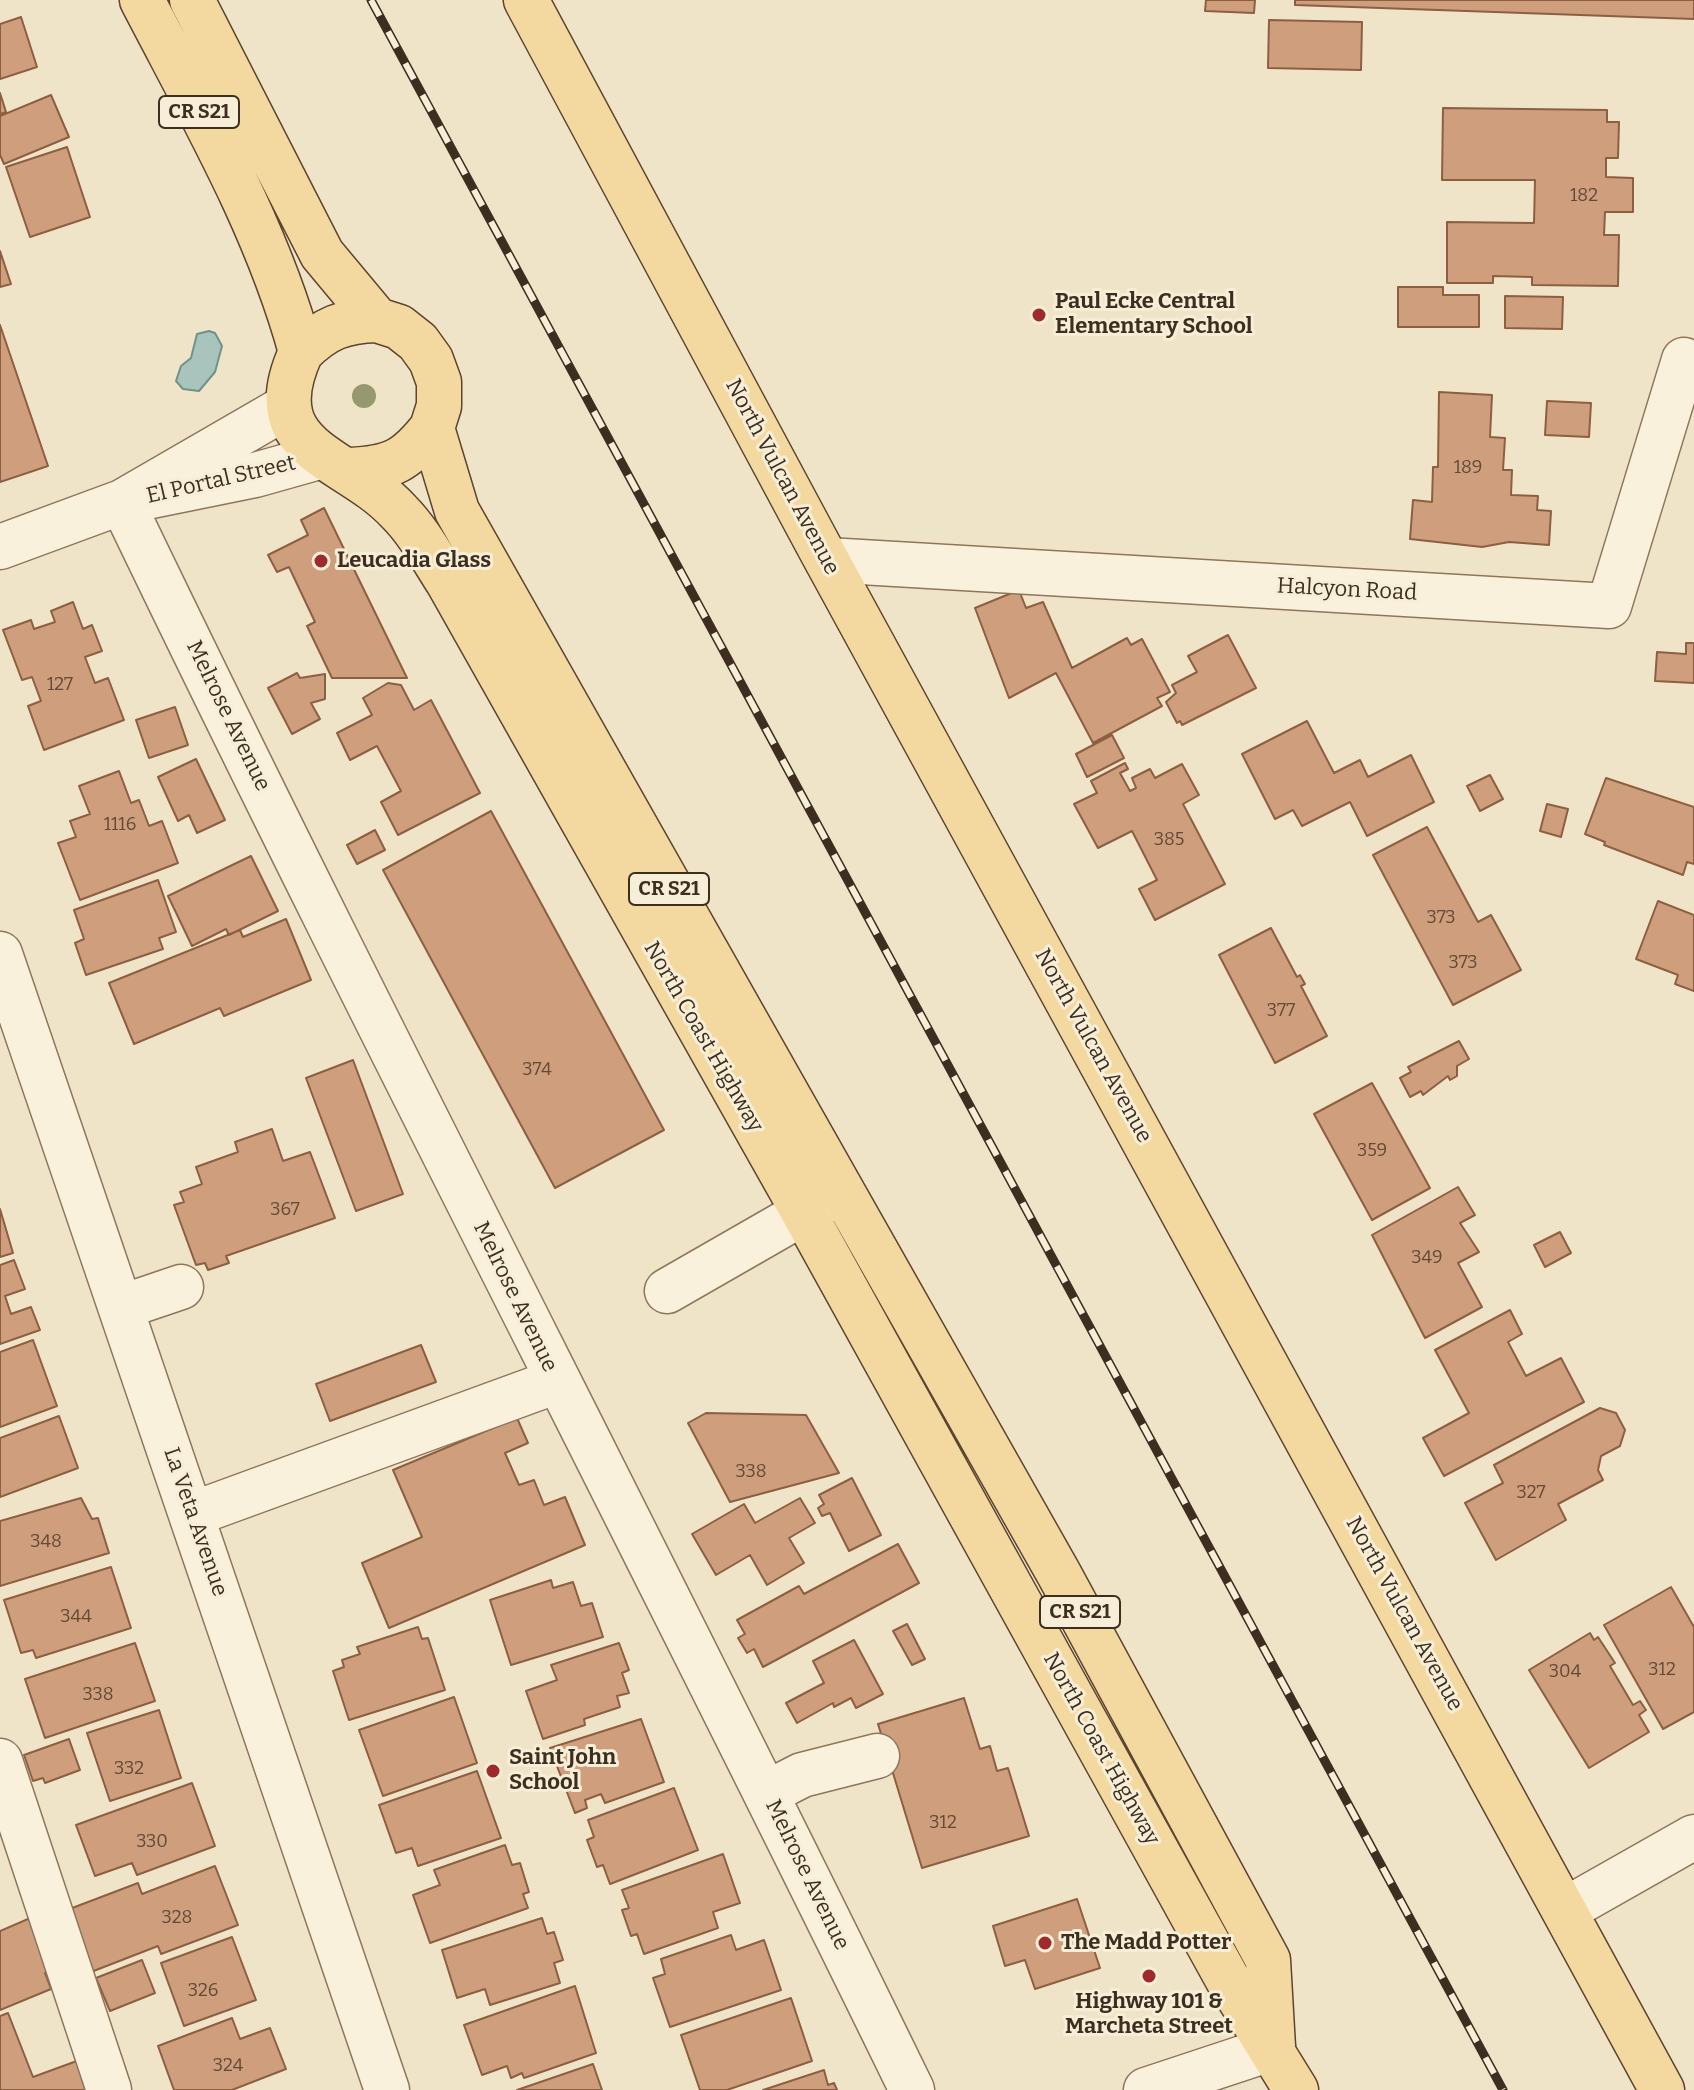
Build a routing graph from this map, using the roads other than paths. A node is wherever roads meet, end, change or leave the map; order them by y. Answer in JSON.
{"nodes":[{"id":1,"x":142,"y":0,"type":"edge"},
{"id":2,"x":192,"y":0,"type":"edge"},
{"id":3,"x":526,"y":0,"type":"edge"},
{"id":4,"x":377,"y":320,"type":"junction"},
{"id":5,"x":301,"y":352,"type":"junction"},
{"id":6,"x":1684,"y":360,"type":"dead end"},
{"id":7,"x":288,"y":406,"type":"junction"},
{"id":8,"x":432,"y":428,"type":"junction"},
{"id":9,"x":334,"y":463,"type":"junction"},
{"id":10,"x":122,"y":502,"type":"junction"},
{"id":11,"x":0,"y":547,"type":"edge"},
{"id":12,"x":827,"y":560,"type":"junction"},
{"id":13,"x":0,"y":954,"type":"edge"},
{"id":14,"x":842,"y":1191,"type":"junction"},
{"id":15,"x":804,"y":1213,"type":"junction"},
{"id":16,"x":181,"y":1287,"type":"dead end"},
{"id":17,"x":667,"y":1291,"type":"dead end"},
{"id":18,"x":122,"y":1307,"type":"junction"},
{"id":19,"x":557,"y":1381,"type":"junction"},
{"id":20,"x":193,"y":1514,"type":"junction"},
{"id":21,"x":877,"y":1756,"type":"dead end"},
{"id":22,"x":0,"y":1761,"type":"edge"},
{"id":23,"x":767,"y":1793,"type":"junction"},
{"id":24,"x":1694,"y":1837,"type":"edge"},
{"id":25,"x":1565,"y":1910,"type":"junction"},
{"id":26,"x":1273,"y":2048,"type":"junction"},
{"id":27,"x":109,"y":2090,"type":"edge"},
{"id":28,"x":387,"y":2090,"type":"edge"},
{"id":29,"x":912,"y":2090,"type":"edge"},
{"id":30,"x":1146,"y":2090,"type":"edge"},
{"id":31,"x":1296,"y":2090,"type":"edge"},
{"id":32,"x":1662,"y":2090,"type":"edge"}],
"edges":[{"from":1,"to":5,"type":"main road","number":"CR S21"},
{"from":2,"to":4,"type":"main road","name":"North Coast Highway","number":"CR S21"},
{"from":3,"to":12,"type":"main road","name":"North Vulcan Avenue"},
{"from":4,"to":5,"type":"main road"},
{"from":4,"to":8,"type":"main road","name":"North Coast Highway","number":"CR S21"},
{"from":5,"to":7,"type":"main road"},
{"from":6,"to":12,"type":"street","name":"Halcyon Road"},
{"from":7,"to":9,"type":"main road","name":"North Coast Highway","number":"CR S21"},
{"from":7,"to":10,"type":"street","name":"El Portal Street"},
{"from":8,"to":9,"type":"main road"},
{"from":8,"to":14,"type":"main road","name":"North Coast Highway","number":"CR S21"},
{"from":9,"to":10,"type":"street","name":"El Portal Street"},
{"from":9,"to":15,"type":"main road","name":"North Coast Highway","number":"CR S21"},
{"from":10,"to":11,"type":"street","name":"El Portal Street"},
{"from":10,"to":19,"type":"street","name":"Melrose Avenue"},
{"from":12,"to":25,"type":"main road","name":"North Vulcan Avenue"},
{"from":13,"to":18,"type":"street","name":"La Veta Avenue"},
{"from":14,"to":15,"type":"street"},
{"from":14,"to":26,"type":"main road","name":"North Coast Highway","number":"CR S21"},
{"from":15,"to":17,"type":"street"},
{"from":15,"to":26,"type":"main road","name":"North Coast Highway","number":"CR S21"},
{"from":16,"to":18,"type":"street"},
{"from":18,"to":20,"type":"street","name":"La Veta Avenue"},
{"from":19,"to":20,"type":"street"},
{"from":19,"to":23,"type":"street","name":"Melrose Avenue"},
{"from":20,"to":28,"type":"street","name":"La Veta Avenue"},
{"from":21,"to":23,"type":"street"},
{"from":22,"to":27,"type":"street"},
{"from":23,"to":29,"type":"street","name":"Melrose Avenue"},
{"from":24,"to":25,"type":"street"},
{"from":25,"to":32,"type":"main road","name":"North Vulcan Avenue"},
{"from":26,"to":30,"type":"street"},
{"from":26,"to":31,"type":"main road","name":"North Coast Highway","number":"CR S21"}]}
